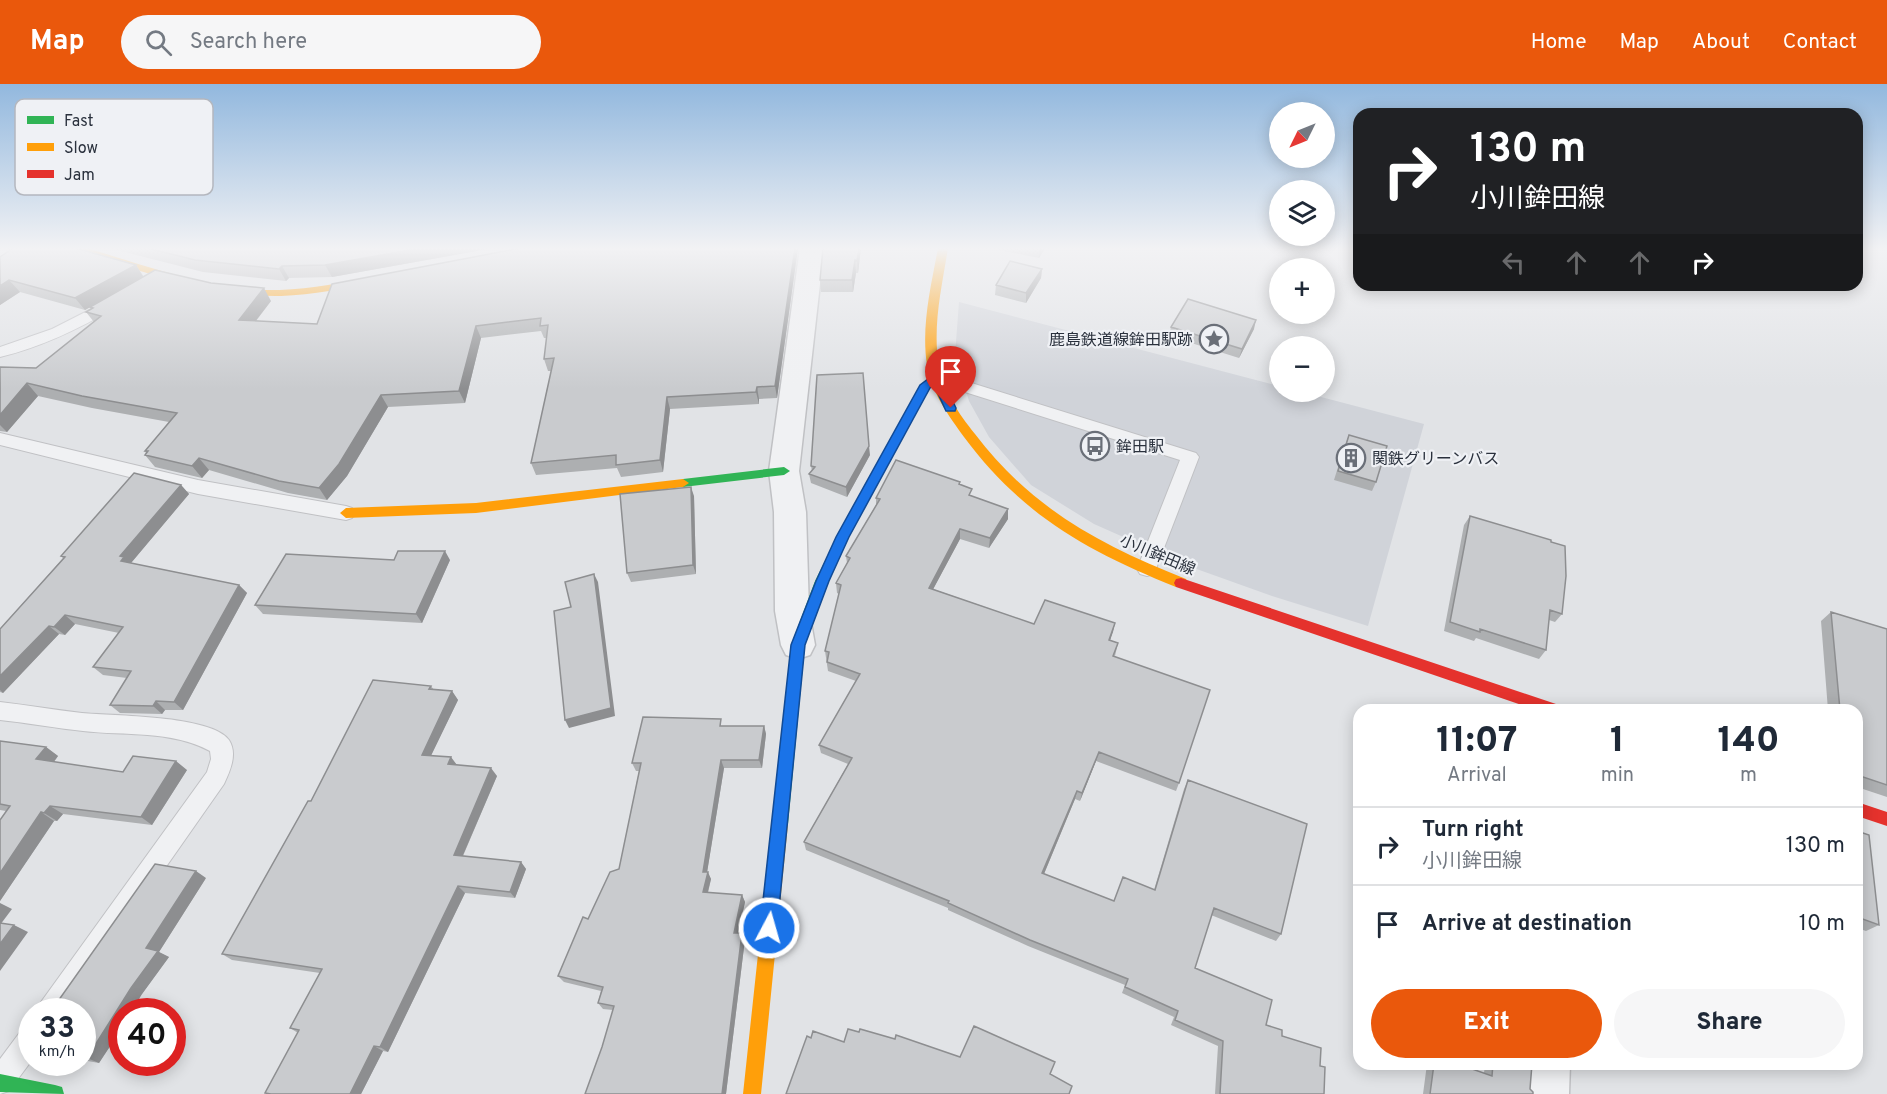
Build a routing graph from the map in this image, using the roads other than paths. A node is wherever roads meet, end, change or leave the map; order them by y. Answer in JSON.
{"nodes":[{"id":1,"x":806,"y":295,"type":"edge"},
{"id":2,"x":938,"y":295,"type":"edge"},
{"id":3,"x":123,"y":297,"type":"edge"},
{"id":4,"x":0,"y":352,"type":"edge"},
{"id":5,"x":936,"y":377,"type":"junction"},
{"id":6,"x":0,"y":439,"type":"edge"},
{"id":7,"x":784,"y":471,"type":"junction"},
{"id":8,"x":346,"y":513,"type":"joint"},
{"id":9,"x":1147,"y":569,"type":"junction"},
{"id":10,"x":798,"y":645,"type":"junction"},
{"id":11,"x":1538,"y":704,"type":"edge"},
{"id":12,"x":0,"y":711,"type":"edge"},
{"id":13,"x":1863,"y":811,"type":"edge"},
{"id":14,"x":1887,"y":819,"type":"edge"},
{"id":15,"x":59,"y":998,"type":"edge"},
{"id":16,"x":18,"y":1057,"type":"edge"},
{"id":17,"x":1548,"y":1070,"type":"edge"},
{"id":18,"x":0,"y":1082,"type":"edge"},
{"id":19,"x":55,"y":1094,"type":"edge"},
{"id":20,"x":752,"y":1094,"type":"edge"},
{"id":21,"x":1546,"y":1094,"type":"edge"}],
"edges":[{"from":1,"to":7,"type":"street"},
{"from":2,"to":5,"type":"street","name":"小川鉾田線"},
{"from":3,"to":4,"type":"lane"},
{"from":5,"to":9,"type":"street","name":"小川鉾田線"},
{"from":5,"to":9,"type":"lane"},
{"from":5,"to":10,"type":"street"},
{"from":6,"to":8,"type":"lane"},
{"from":7,"to":8,"type":"street"},
{"from":7,"to":10,"type":"street"},
{"from":9,"to":11,"type":"street","name":"小川鉾田線"},
{"from":10,"to":20,"type":"street"},
{"from":12,"to":15,"type":"lane"},
{"from":13,"to":14,"type":"street"},
{"from":16,"to":18,"type":"lane"},
{"from":17,"to":21,"type":"street"},
{"from":18,"to":19,"type":"street"}]}
